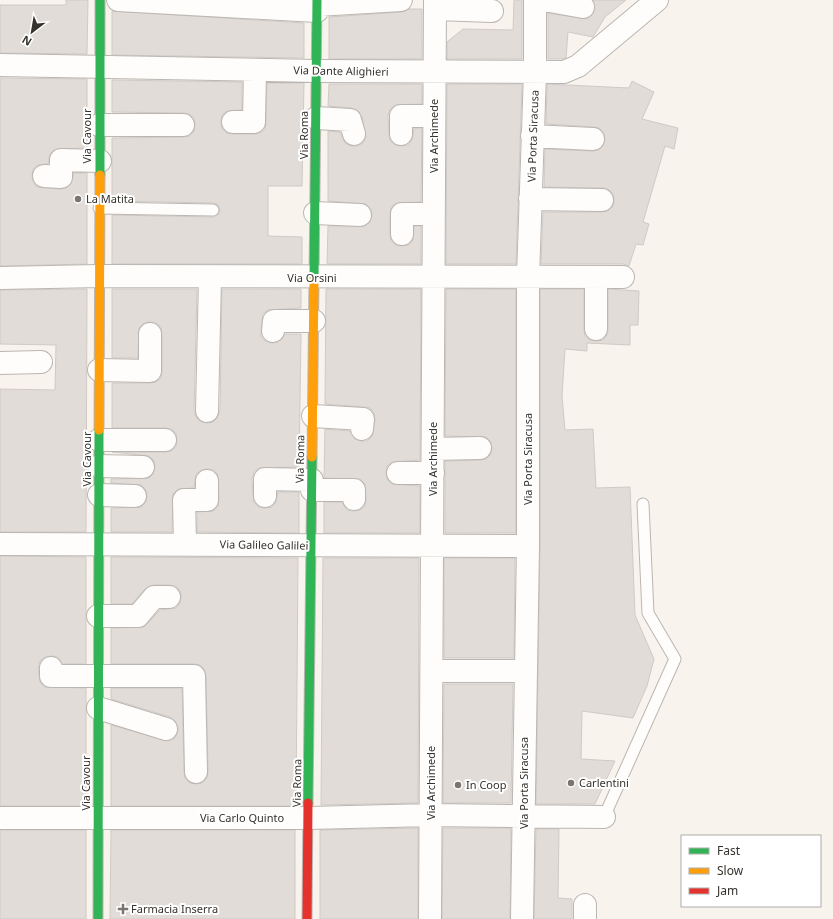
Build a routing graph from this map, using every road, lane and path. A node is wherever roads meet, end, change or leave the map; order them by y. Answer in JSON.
{"nodes":[{"id":1,"x":100,"y":0,"type":"edge"},
{"id":2,"x":118,"y":0,"type":"edge"},
{"id":3,"x":401,"y":0,"type":"edge"},
{"id":4,"x":535,"y":0,"type":"edge"},
{"id":5,"x":544,"y":0,"type":"edge"},
{"id":6,"x":657,"y":0,"type":"edge"},
{"id":7,"x":435,"y":4,"type":"edge"},
{"id":8,"x":317,"y":6,"type":"edge"},
{"id":9,"x":583,"y":7,"type":"dead end"},
{"id":10,"x":492,"y":11,"type":"dead end"},
{"id":11,"x":0,"y":66,"type":"edge"},
{"id":12,"x":100,"y":67,"type":"junction"},
{"id":13,"x":255,"y":70,"type":"junction"},
{"id":14,"x":317,"y":71,"type":"junction"},
{"id":15,"x":435,"y":72,"type":"junction"},
{"id":16,"x":535,"y":73,"type":"junction"},
{"id":17,"x":434,"y":116,"type":"junction"},
{"id":18,"x":316,"y":118,"type":"junction"},
{"id":19,"x":233,"y":122,"type":"dead end"},
{"id":20,"x":99,"y":125,"type":"junction"},
{"id":21,"x":183,"y":125,"type":"dead end"},
{"id":22,"x":354,"y":134,"type":"dead end"},
{"id":23,"x":401,"y":134,"type":"dead end"},
{"id":24,"x":532,"y":136,"type":"junction"},
{"id":25,"x":593,"y":139,"type":"dead end"},
{"id":26,"x":100,"y":161,"type":"junction"},
{"id":27,"x":44,"y":176,"type":"dead end"},
{"id":28,"x":530,"y":199,"type":"junction"},
{"id":29,"x":602,"y":200,"type":"dead end"},
{"id":30,"x":99,"y":208,"type":"junction"},
{"id":31,"x":213,"y":210,"type":"dead end"},
{"id":32,"x":315,"y":213,"type":"junction"},
{"id":33,"x":434,"y":214,"type":"junction"},
{"id":34,"x":360,"y":215,"type":"dead end"},
{"id":35,"x":402,"y":234,"type":"dead end"},
{"id":36,"x":99,"y":276,"type":"junction"},
{"id":37,"x":434,"y":277,"type":"junction"},
{"id":38,"x":528,"y":277,"type":"junction"},
{"id":39,"x":596,"y":277,"type":"junction"},
{"id":40,"x":623,"y":277,"type":"dead end"},
{"id":41,"x":0,"y":278,"type":"edge"},
{"id":42,"x":210,"y":278,"type":"junction"},
{"id":43,"x":314,"y":278,"type":"junction"},
{"id":44,"x":314,"y":321,"type":"junction"},
{"id":45,"x":596,"y":329,"type":"dead end"},
{"id":46,"x":273,"y":331,"type":"dead end"},
{"id":47,"x":150,"y":334,"type":"dead end"},
{"id":48,"x":41,"y":362,"type":"dead end"},
{"id":49,"x":0,"y":363,"type":"edge"},
{"id":50,"x":99,"y":370,"type":"junction"},
{"id":51,"x":207,"y":411,"type":"dead end"},
{"id":52,"x":314,"y":416,"type":"junction"},
{"id":53,"x":362,"y":429,"type":"dead end"},
{"id":54,"x":98,"y":440,"type":"junction"},
{"id":55,"x":165,"y":440,"type":"dead end"},
{"id":56,"x":480,"y":448,"type":"dead end"},
{"id":57,"x":433,"y":449,"type":"junction"},
{"id":58,"x":99,"y":466,"type":"junction"},
{"id":59,"x":143,"y":467,"type":"dead end"},
{"id":60,"x":398,"y":472,"type":"dead end"},
{"id":61,"x":433,"y":473,"type":"junction"},
{"id":62,"x":207,"y":481,"type":"dead end"},
{"id":63,"x":312,"y":485,"type":"junction"},
{"id":64,"x":99,"y":495,"type":"junction"},
{"id":65,"x":135,"y":496,"type":"dead end"},
{"id":66,"x":265,"y":496,"type":"dead end"},
{"id":67,"x":354,"y":499,"type":"dead end"},
{"id":68,"x":643,"y":504,"type":"dead end"},
{"id":69,"x":98,"y":543,"type":"junction"},
{"id":70,"x":0,"y":544,"type":"edge"},
{"id":71,"x":185,"y":544,"type":"junction"},
{"id":72,"x":432,"y":545,"type":"junction"},
{"id":73,"x":312,"y":546,"type":"junction"},
{"id":74,"x":528,"y":546,"type":"junction"},
{"id":75,"x":169,"y":597,"type":"dead end"},
{"id":76,"x":98,"y":616,"type":"junction"},
{"id":77,"x":51,"y":668,"type":"dead end"},
{"id":78,"x":432,"y":671,"type":"junction"},
{"id":79,"x":525,"y":671,"type":"junction"},
{"id":80,"x":98,"y":677,"type":"junction"},
{"id":81,"x":98,"y":708,"type":"junction"},
{"id":82,"x":166,"y":729,"type":"dead end"},
{"id":83,"x":196,"y":772,"type":"dead end"},
{"id":84,"x":431,"y":815,"type":"junction"},
{"id":85,"x":524,"y":816,"type":"junction"},
{"id":86,"x":604,"y":817,"type":"joint"},
{"id":87,"x":0,"y":818,"type":"edge"},
{"id":88,"x":98,"y":818,"type":"junction"},
{"id":89,"x":309,"y":818,"type":"junction"},
{"id":90,"x":98,"y":919,"type":"edge"},
{"id":91,"x":307,"y":919,"type":"edge"},
{"id":92,"x":430,"y":919,"type":"edge"},
{"id":93,"x":522,"y":919,"type":"edge"}],
"edges":[{"from":1,"to":12,"type":"main road","name":"Via Cavour"},
{"from":2,"to":8,"type":"street"},
{"from":3,"to":8,"type":"street"},
{"from":4,"to":16,"type":"street","name":"Via Porta Siracusa"},
{"from":5,"to":9,"type":"street"},
{"from":6,"to":16,"type":"street","name":"Via Dante Alighieri"},
{"from":7,"to":10,"type":"street"},
{"from":7,"to":15,"type":"street","name":"Via Archimede"},
{"from":8,"to":14,"type":"main road","name":"Via Roma"},
{"from":11,"to":12,"type":"street","name":"Via Dante Alighieri"},
{"from":12,"to":13,"type":"street","name":"Via Dante Alighieri"},
{"from":12,"to":20,"type":"main road","name":"Via Cavour"},
{"from":13,"to":14,"type":"street","name":"Via Dante Alighieri"},
{"from":13,"to":19,"type":"street"},
{"from":14,"to":15,"type":"street","name":"Via Dante Alighieri"},
{"from":14,"to":18,"type":"main road","name":"Via Roma"},
{"from":15,"to":16,"type":"street","name":"Via Dante Alighieri"},
{"from":15,"to":17,"type":"street","name":"Via Archimede"},
{"from":16,"to":24,"type":"street","name":"Via Porta Siracusa"},
{"from":17,"to":23,"type":"street"},
{"from":17,"to":33,"type":"street","name":"Via Archimede"},
{"from":18,"to":22,"type":"street"},
{"from":18,"to":32,"type":"main road","name":"Via Roma"},
{"from":20,"to":21,"type":"street"},
{"from":20,"to":26,"type":"main road","name":"Via Cavour"},
{"from":24,"to":25,"type":"street"},
{"from":24,"to":28,"type":"street","name":"Via Porta Siracusa"},
{"from":26,"to":27,"type":"street"},
{"from":26,"to":30,"type":"main road","name":"Via Cavour"},
{"from":28,"to":29,"type":"street"},
{"from":28,"to":38,"type":"street","name":"Via Porta Siracusa"},
{"from":30,"to":31,"type":"lane"},
{"from":30,"to":36,"type":"main road","name":"Via Cavour"},
{"from":32,"to":34,"type":"street"},
{"from":32,"to":43,"type":"main road","name":"Via Roma"},
{"from":33,"to":35,"type":"street"},
{"from":33,"to":37,"type":"street","name":"Via Archimede"},
{"from":36,"to":41,"type":"street","name":"Via Orsini"},
{"from":36,"to":42,"type":"street","name":"Via Orsini"},
{"from":36,"to":50,"type":"main road","name":"Via Cavour"},
{"from":37,"to":38,"type":"street","name":"Via Orsini"},
{"from":37,"to":43,"type":"street","name":"Via Orsini"},
{"from":37,"to":57,"type":"street","name":"Via Archimede"},
{"from":38,"to":39,"type":"street","name":"Via Orsini"},
{"from":38,"to":74,"type":"street","name":"Via Porta Siracusa"},
{"from":39,"to":40,"type":"street","name":"Via Orsini"},
{"from":39,"to":45,"type":"street"},
{"from":42,"to":43,"type":"street","name":"Via Orsini"},
{"from":42,"to":51,"type":"street"},
{"from":43,"to":44,"type":"main road","name":"Via Roma"},
{"from":44,"to":46,"type":"street"},
{"from":44,"to":52,"type":"main road","name":"Via Roma"},
{"from":47,"to":50,"type":"street"},
{"from":48,"to":49,"type":"street"},
{"from":50,"to":54,"type":"main road","name":"Via Cavour"},
{"from":52,"to":53,"type":"street"},
{"from":52,"to":63,"type":"main road","name":"Via Roma"},
{"from":54,"to":55,"type":"street"},
{"from":54,"to":58,"type":"main road","name":"Via Cavour"},
{"from":56,"to":57,"type":"street"},
{"from":57,"to":61,"type":"street","name":"Via Archimede"},
{"from":58,"to":59,"type":"street"},
{"from":58,"to":64,"type":"main road","name":"Via Cavour"},
{"from":60,"to":61,"type":"street"},
{"from":61,"to":72,"type":"street","name":"Via Archimede"},
{"from":62,"to":71,"type":"street"},
{"from":63,"to":66,"type":"street"},
{"from":63,"to":67,"type":"street"},
{"from":63,"to":73,"type":"main road","name":"Via Roma"},
{"from":64,"to":65,"type":"street"},
{"from":64,"to":69,"type":"main road","name":"Via Cavour"},
{"from":68,"to":86,"type":"lane"},
{"from":69,"to":70,"type":"street","name":"Via Galileo Galilei"},
{"from":69,"to":71,"type":"street","name":"Via Galileo Galilei"},
{"from":69,"to":76,"type":"main road","name":"Via Cavour"},
{"from":71,"to":73,"type":"street","name":"Via Galileo Galilei"},
{"from":72,"to":73,"type":"street","name":"Via Galileo Galilei"},
{"from":72,"to":74,"type":"street","name":"Via Galileo Galilei"},
{"from":72,"to":78,"type":"street","name":"Via Archimede"},
{"from":73,"to":89,"type":"main road","name":"Via Roma"},
{"from":74,"to":79,"type":"street","name":"Via Porta Siracusa"},
{"from":75,"to":76,"type":"street"},
{"from":76,"to":80,"type":"main road","name":"Via Cavour"},
{"from":77,"to":80,"type":"street"},
{"from":78,"to":79,"type":"street"},
{"from":78,"to":84,"type":"street","name":"Via Archimede"},
{"from":79,"to":85,"type":"street","name":"Via Porta Siracusa"},
{"from":80,"to":81,"type":"main road","name":"Via Cavour"},
{"from":80,"to":83,"type":"street"},
{"from":81,"to":82,"type":"street"},
{"from":81,"to":88,"type":"main road","name":"Via Cavour"},
{"from":84,"to":85,"type":"street","name":"Via Carlo Quinto"},
{"from":84,"to":89,"type":"street","name":"Via Carlo Quinto"},
{"from":84,"to":92,"type":"street","name":"Via Archimede"},
{"from":85,"to":86,"type":"street","name":"Via Carlo Quinto"},
{"from":85,"to":93,"type":"street","name":"Via Porta Siracusa"},
{"from":87,"to":88,"type":"street","name":"Via Carlo Quinto"},
{"from":88,"to":89,"type":"street","name":"Via Carlo Quinto"},
{"from":88,"to":90,"type":"main road","name":"Via Cavour"},
{"from":89,"to":91,"type":"main road","name":"Via Roma"}]}
